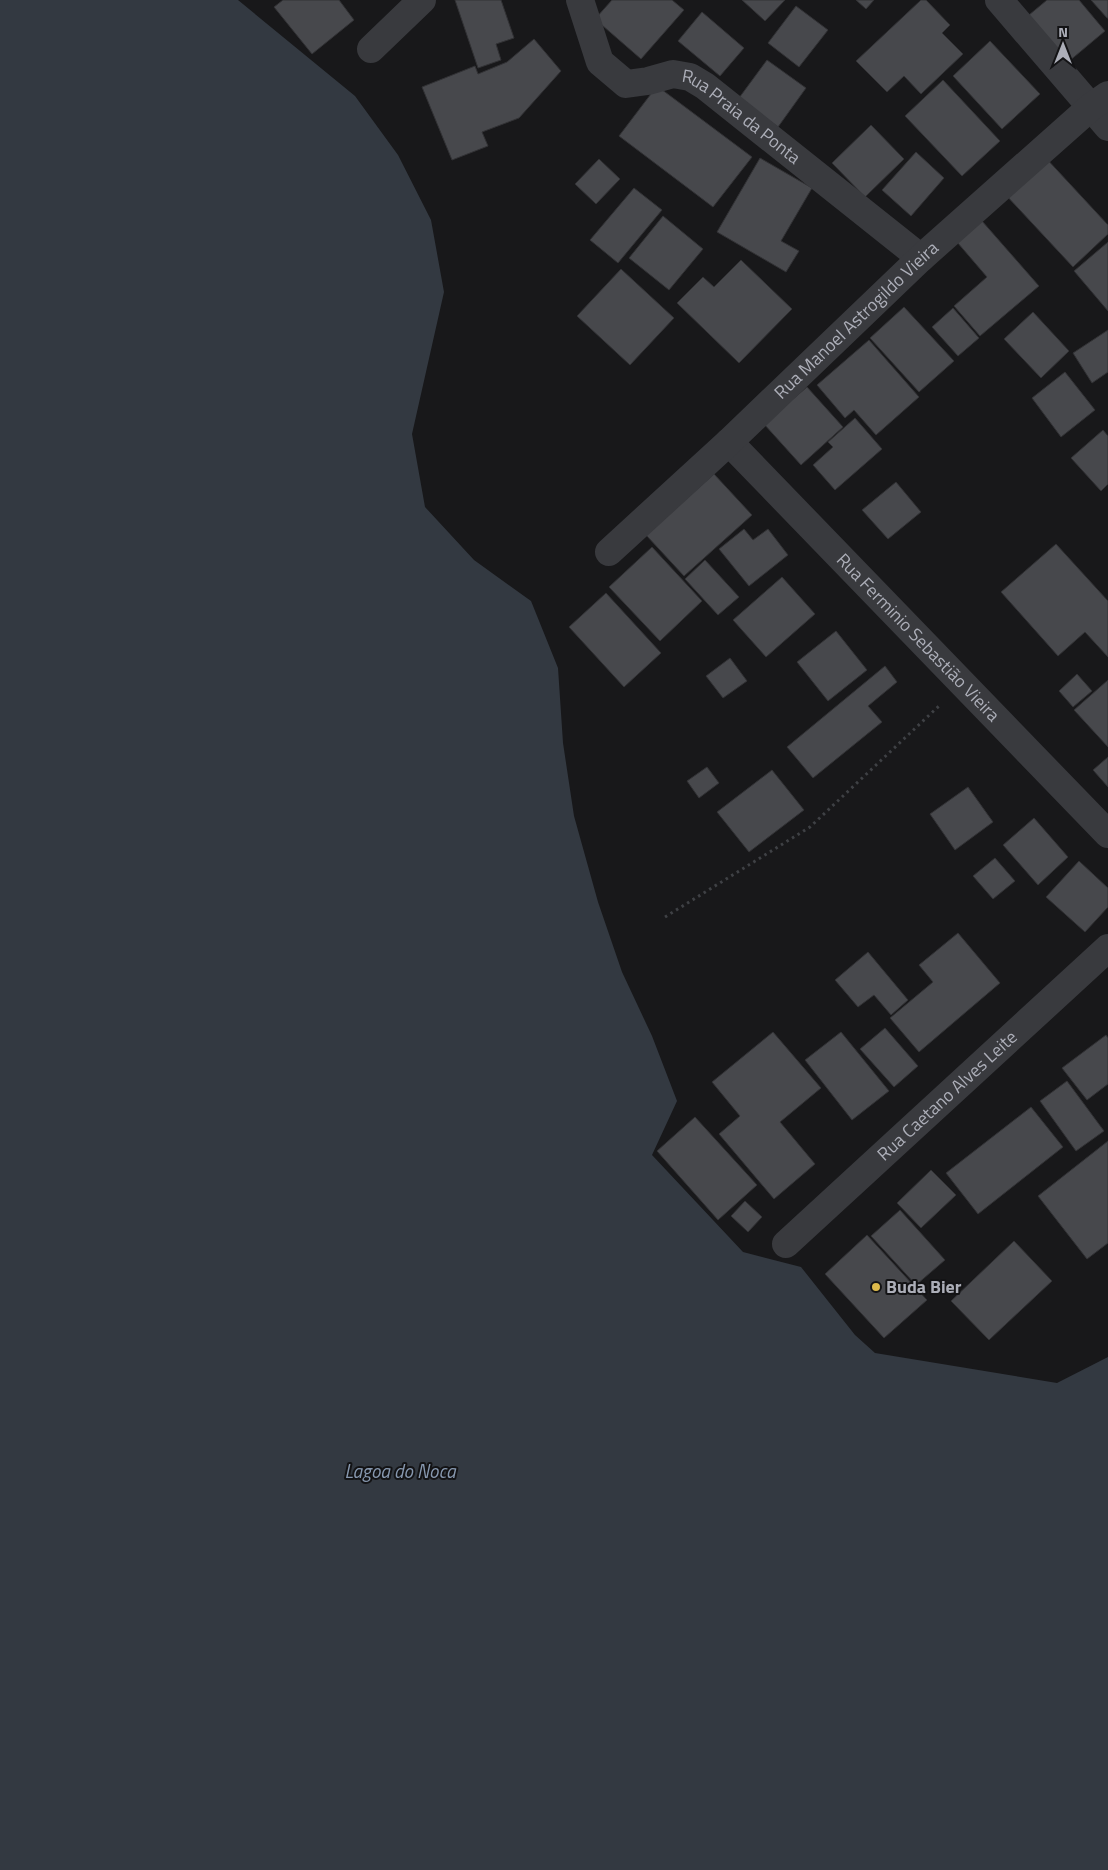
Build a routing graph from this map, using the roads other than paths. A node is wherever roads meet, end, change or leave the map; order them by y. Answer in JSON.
{"nodes":[{"id":1,"x":422,"y":0,"type":"edge"},
{"id":2,"x":580,"y":0,"type":"edge"},
{"id":3,"x":999,"y":0,"type":"edge"},
{"id":4,"x":371,"y":49,"type":"dead end"},
{"id":5,"x":1102,"y":110,"type":"edge"},
{"id":6,"x":921,"y":258,"type":"junction"},
{"id":7,"x":729,"y":442,"type":"junction"},
{"id":8,"x":609,"y":552,"type":"dead end"},
{"id":9,"x":1108,"y":834,"type":"edge"},
{"id":10,"x":1108,"y":948,"type":"edge"},
{"id":11,"x":786,"y":1244,"type":"dead end"}],
"edges":[{"from":1,"to":4,"type":"street"},
{"from":2,"to":6,"type":"street","name":"Rua Praia da Ponta"},
{"from":3,"to":5,"type":"street"},
{"from":5,"to":6,"type":"street","name":"Rua Manoel Astrogildo Vieira"},
{"from":6,"to":7,"type":"street","name":"Rua Manoel Astrogildo Vieira"},
{"from":7,"to":8,"type":"street","name":"Rua Manoel Astrogildo Vieira"},
{"from":7,"to":9,"type":"street","name":"Rua Ferminio Sebastião Vieira"},
{"from":10,"to":11,"type":"street","name":"Rua Caetano Alves Leite"}]}
